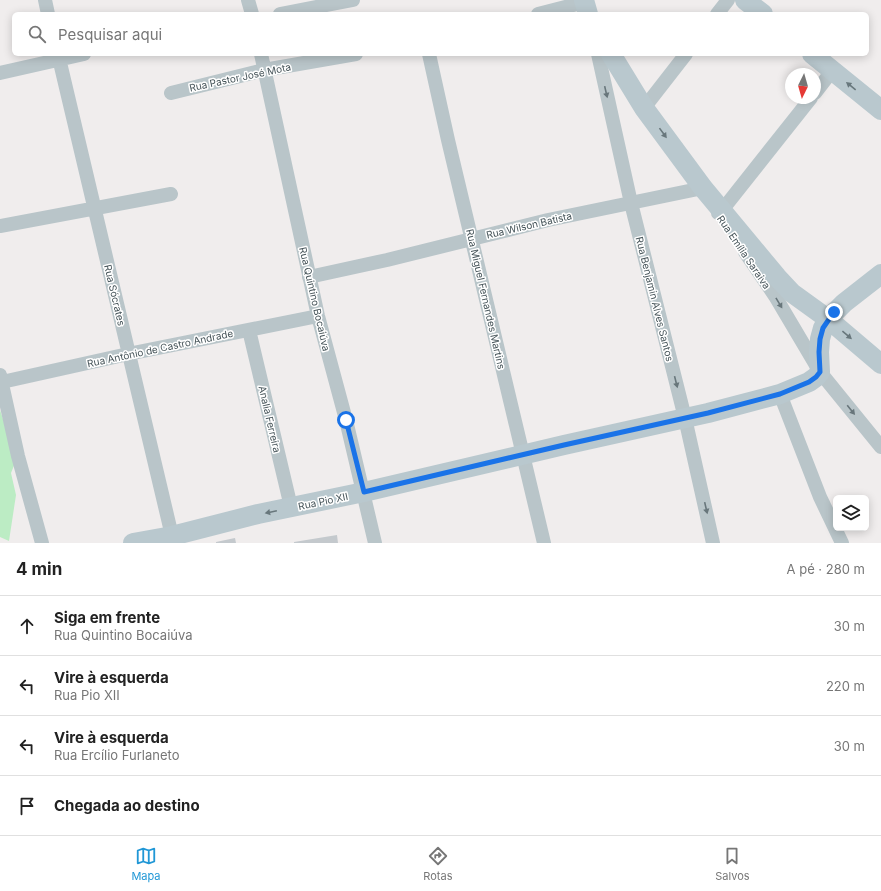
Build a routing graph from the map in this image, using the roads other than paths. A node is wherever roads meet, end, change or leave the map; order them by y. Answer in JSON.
{"nodes":[{"id":1,"x":45,"y":0,"type":"edge"},
{"id":2,"x":248,"y":0,"type":"edge"},
{"id":3,"x":353,"y":0,"type":"edge"},
{"id":4,"x":728,"y":0,"type":"edge"},
{"id":5,"x":745,"y":0,"type":"edge"},
{"id":6,"x":586,"y":5,"type":"edge"},
{"id":7,"x":48,"y":12,"type":"edge"},
{"id":8,"x":251,"y":12,"type":"edge"},
{"id":9,"x":290,"y":12,"type":"edge"},
{"id":10,"x":549,"y":12,"type":"edge"},
{"id":11,"x":719,"y":12,"type":"edge"},
{"id":12,"x":760,"y":12,"type":"edge"},
{"id":13,"x":261,"y":56,"type":"edge"},
{"id":14,"x":344,"y":56,"type":"edge"},
{"id":15,"x":429,"y":56,"type":"edge"},
{"id":16,"x":598,"y":56,"type":"edge"},
{"id":17,"x":611,"y":56,"type":"edge"},
{"id":18,"x":684,"y":56,"type":"edge"},
{"id":19,"x":814,"y":56,"type":"edge"},
{"id":20,"x":58,"y":57,"type":"edge"},
{"id":21,"x":264,"y":70,"type":"junction"},
{"id":22,"x":832,"y":71,"type":"junction"},
{"id":23,"x":0,"y":73,"type":"edge"},
{"id":24,"x":821,"y":85,"type":"edge"},
{"id":25,"x":171,"y":93,"type":"dead end"},
{"id":26,"x":806,"y":104,"type":"edge"},
{"id":27,"x":644,"y":108,"type":"junction"},
{"id":28,"x":881,"y":110,"type":"edge"},
{"id":29,"x":703,"y":188,"type":"junction"},
{"id":30,"x":171,"y":194,"type":"dead end"},
{"id":31,"x":631,"y":203,"type":"junction"},
{"id":32,"x":94,"y":209,"type":"junction"},
{"id":33,"x":719,"y":212,"type":"junction"},
{"id":34,"x":0,"y":226,"type":"edge"},
{"id":35,"x":472,"y":238,"type":"junction"},
{"id":36,"x":881,"y":274,"type":"edge"},
{"id":37,"x":309,"y":276,"type":"junction"},
{"id":38,"x":318,"y":316,"type":"junction"},
{"id":39,"x":828,"y":319,"type":"junction"},
{"id":40,"x":249,"y":330,"type":"junction"},
{"id":41,"x":128,"y":354,"type":"junction"},
{"id":42,"x":881,"y":364,"type":"edge"},
{"id":43,"x":820,"y":372,"type":"junction"},
{"id":44,"x":1,"y":378,"type":"edge"},
{"id":45,"x":780,"y":394,"type":"junction"},
{"id":46,"x":685,"y":418,"type":"junction"},
{"id":47,"x":881,"y":446,"type":"edge"},
{"id":48,"x":523,"y":454,"type":"junction"},
{"id":49,"x":364,"y":492,"type":"junction"},
{"id":50,"x":291,"y":508,"type":"junction"},
{"id":51,"x":172,"y":536,"type":"junction"},
{"id":52,"x":42,"y":543,"type":"edge"},
{"id":53,"x":133,"y":543,"type":"edge"},
{"id":54,"x":375,"y":543,"type":"edge"},
{"id":55,"x":544,"y":543,"type":"edge"},
{"id":56,"x":713,"y":543,"type":"edge"},
{"id":57,"x":842,"y":543,"type":"edge"}],
"edges":[{"from":1,"to":7,"type":"street"},
{"from":2,"to":8,"type":"street"},
{"from":3,"to":9,"type":"street"},
{"from":4,"to":11,"type":"street"},
{"from":5,"to":12,"type":"street"},
{"from":6,"to":10,"type":"street"},
{"from":13,"to":21,"type":"street","name":"Rua Quintino Bocaiúva"},
{"from":14,"to":21,"type":"street","name":"Rua Pastor José Mota"},
{"from":15,"to":35,"type":"street","name":"Rua Miguel Fernandes Martins"},
{"from":16,"to":31,"type":"street","name":"Rua Benjamin Alves Santos","one_way":true},
{"from":17,"to":27,"type":"street"},
{"from":18,"to":27,"type":"street"},
{"from":19,"to":22,"type":"street"},
{"from":20,"to":23,"type":"street"},
{"from":20,"to":32,"type":"street","name":"Rua Sócrates"},
{"from":21,"to":25,"type":"street","name":"Rua Pastor José Mota"},
{"from":21,"to":37,"type":"street","name":"Rua Quintino Bocaiúva"},
{"from":22,"to":24,"type":"street"},
{"from":28,"to":22,"type":"street","one_way":true},
{"from":26,"to":33,"type":"street"},
{"from":27,"to":29,"type":"street","one_way":true},
{"from":29,"to":31,"type":"street","name":"Rua Wilson Batista"},
{"from":29,"to":33,"type":"street"},
{"from":30,"to":32,"type":"street"},
{"from":31,"to":35,"type":"street","name":"Rua Wilson Batista"},
{"from":31,"to":46,"type":"street","name":"Rua Benjamin Alves Santos","one_way":true},
{"from":32,"to":34,"type":"street"},
{"from":32,"to":41,"type":"street","name":"Rua Sócrates"},
{"from":33,"to":39,"type":"street"},
{"from":33,"to":43,"type":"street","name":"Rua Emília Saraiva","one_way":true},
{"from":35,"to":37,"type":"street","name":"Rua Wilson Batista"},
{"from":35,"to":48,"type":"street","name":"Rua Miguel Fernandes Martins"},
{"from":36,"to":39,"type":"street"},
{"from":37,"to":38,"type":"street","name":"Rua Quintino Bocaiúva"},
{"from":38,"to":40,"type":"street","name":"Rua Antônio de Castro Andrade"},
{"from":38,"to":49,"type":"street","name":"Rua Quintino Bocaiúva"},
{"from":39,"to":42,"type":"street","one_way":true},
{"from":39,"to":43,"type":"street"},
{"from":40,"to":41,"type":"street","name":"Rua Antônio de Castro Andrade"},
{"from":40,"to":50,"type":"street","name":"Analia Ferreira"},
{"from":41,"to":44,"type":"street","name":"Rua Antônio de Castro Andrade"},
{"from":41,"to":51,"type":"street","name":"Rua Sócrates"},
{"from":43,"to":45,"type":"street","name":"Rua Pio XII"},
{"from":43,"to":47,"type":"street","name":"Rua Emília Saraiva","one_way":true},
{"from":44,"to":52,"type":"street"},
{"from":45,"to":46,"type":"street","name":"Rua Pio XII"},
{"from":45,"to":57,"type":"street"},
{"from":46,"to":48,"type":"street","name":"Rua Pio XII"},
{"from":46,"to":56,"type":"street","name":"Rua Benjamin Alves Santos","one_way":true},
{"from":48,"to":49,"type":"street","name":"Rua Pio XII"},
{"from":48,"to":55,"type":"street","name":"Rua Miguel Fernandes Martins"},
{"from":49,"to":50,"type":"street","name":"Rua Pio XII"},
{"from":49,"to":54,"type":"street","name":"Rua Quintino Bocaiúva"},
{"from":50,"to":51,"type":"street","name":"Rua Pio XII","one_way":true},
{"from":51,"to":53,"type":"street","name":"Rua Pio XII"}]}
